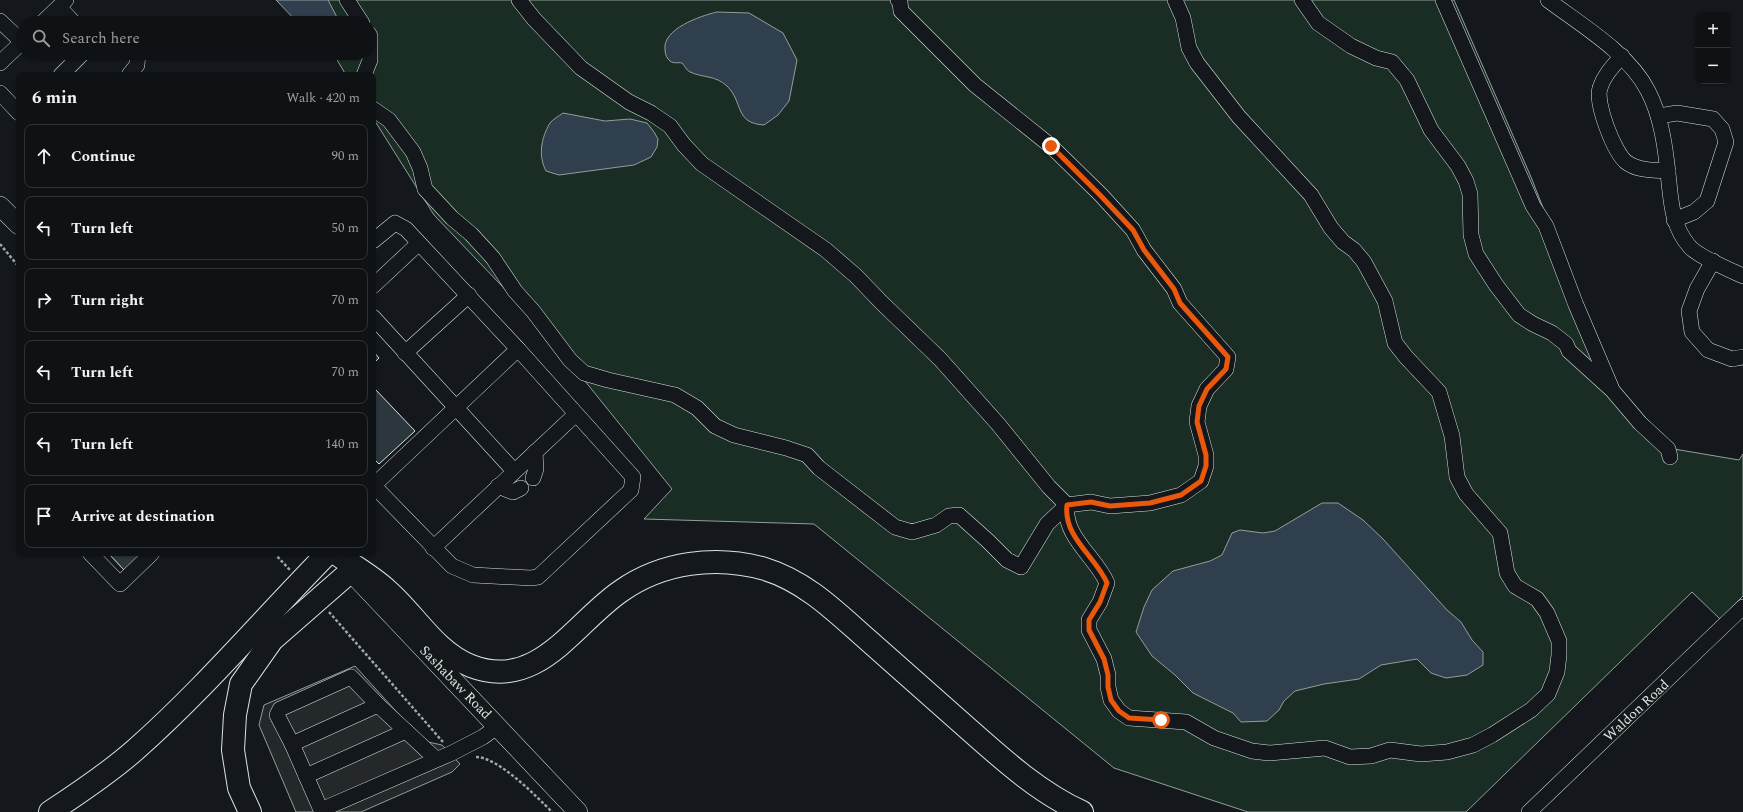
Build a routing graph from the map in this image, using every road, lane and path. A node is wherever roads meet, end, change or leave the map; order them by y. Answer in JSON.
{"nodes":[{"id":1,"x":348,"y":0,"type":"edge"},
{"id":2,"x":519,"y":0,"type":"edge"},
{"id":3,"x":1175,"y":0,"type":"edge"},
{"id":4,"x":1302,"y":0,"type":"edge"},
{"id":5,"x":1443,"y":0,"type":"edge"},
{"id":6,"x":1548,"y":0,"type":"edge"},
{"id":7,"x":900,"y":1,"type":"edge"},
{"id":8,"x":63,"y":4,"type":"edge"},
{"id":9,"x":1566,"y":5,"type":"edge"},
{"id":10,"x":50,"y":16,"type":"edge"},
{"id":11,"x":70,"y":16,"type":"edge"},
{"id":12,"x":358,"y":16,"type":"edge"},
{"id":13,"x":0,"y":21,"type":"edge"},
{"id":14,"x":16,"y":36,"type":"edge"},
{"id":15,"x":16,"y":48,"type":"edge"},
{"id":16,"x":1622,"y":56,"type":"junction"},
{"id":17,"x":76,"y":60,"type":"edge"},
{"id":18,"x":137,"y":60,"type":"edge"},
{"id":19,"x":370,"y":60,"type":"edge"},
{"id":20,"x":0,"y":63,"type":"edge"},
{"id":21,"x":64,"y":72,"type":"edge"},
{"id":22,"x":131,"y":72,"type":"edge"},
{"id":23,"x":365,"y":72,"type":"edge"},
{"id":24,"x":0,"y":93,"type":"edge"},
{"id":25,"x":16,"y":110,"type":"edge"},
{"id":26,"x":376,"y":111,"type":"edge"},
{"id":27,"x":1659,"y":116,"type":"junction"},
{"id":28,"x":1668,"y":171,"type":"junction"},
{"id":29,"x":0,"y":206,"type":"edge"},
{"id":30,"x":1674,"y":220,"type":"junction"},
{"id":31,"x":16,"y":222,"type":"edge"},
{"id":32,"x":376,"y":239,"type":"edge"},
{"id":33,"x":420,"y":242,"type":"junction"},
{"id":34,"x":0,"y":244,"type":"edge"},
{"id":35,"x":1713,"y":261,"type":"junction"},
{"id":36,"x":16,"y":263,"type":"edge"},
{"id":37,"x":1743,"y":276,"type":"edge"},
{"id":38,"x":376,"y":283,"type":"edge"},
{"id":39,"x":469,"y":295,"type":"junction"},
{"id":40,"x":376,"y":321,"type":"edge"},
{"id":41,"x":518,"y":348,"type":"junction"},
{"id":42,"x":405,"y":353,"type":"junction"},
{"id":43,"x":1743,"y":357,"type":"edge"},
{"id":44,"x":1612,"y":390,"type":"junction"},
{"id":45,"x":456,"y":408,"type":"junction"},
{"id":46,"x":576,"y":414,"type":"junction"},
{"id":47,"x":535,"y":452,"type":"junction"},
{"id":48,"x":1670,"y":456,"type":"dead end"},
{"id":49,"x":514,"y":471,"type":"junction"},
{"id":50,"x":533,"y":478,"type":"dead end"},
{"id":51,"x":376,"y":483,"type":"edge"},
{"id":52,"x":498,"y":486,"type":"junction"},
{"id":53,"x":521,"y":488,"type":"dead end"},
{"id":54,"x":376,"y":489,"type":"edge"},
{"id":55,"x":1067,"y":505,"type":"junction"},
{"id":56,"x":433,"y":548,"type":"junction"},
{"id":57,"x":93,"y":556,"type":"edge"},
{"id":58,"x":149,"y":556,"type":"edge"},
{"id":59,"x":277,"y":556,"type":"edge"},
{"id":60,"x":325,"y":556,"type":"edge"},
{"id":61,"x":337,"y":556,"type":"edge"},
{"id":62,"x":338,"y":556,"type":"edge"},
{"id":63,"x":351,"y":571,"type":"junction"},
{"id":64,"x":294,"y":574,"type":"dead end"},
{"id":65,"x":1743,"y":607,"type":"edge"},
{"id":66,"x":329,"y":612,"type":"dead end"},
{"id":67,"x":378,"y":705,"type":"junction"},
{"id":68,"x":498,"y":726,"type":"junction"},
{"id":69,"x":406,"y":731,"type":"junction"},
{"id":70,"x":292,"y":744,"type":"junction"},
{"id":71,"x":452,"y":753,"type":"junction"},
{"id":72,"x":436,"y":759,"type":"junction"},
{"id":73,"x":306,"y":776,"type":"junction"},
{"id":74,"x":50,"y":812,"type":"edge"},
{"id":75,"x":250,"y":812,"type":"edge"},
{"id":76,"x":552,"y":812,"type":"edge"},
{"id":77,"x":578,"y":812,"type":"edge"},
{"id":78,"x":1082,"y":812,"type":"edge"},
{"id":79,"x":1528,"y":812,"type":"edge"}],
"edges":[{"from":1,"to":12,"type":"street"},
{"from":2,"to":55,"type":"street"},
{"from":3,"to":55,"type":"street"},
{"from":4,"to":44,"type":"street"},
{"from":5,"to":44,"type":"street"},
{"from":6,"to":9,"type":"street"},
{"from":7,"to":55,"type":"street"},
{"from":8,"to":10,"type":"street"},
{"from":8,"to":11,"type":"street"},
{"from":9,"to":16,"type":"street"},
{"from":13,"to":14,"type":"street"},
{"from":15,"to":20,"type":"street"},
{"from":16,"to":27,"type":"street"},
{"from":16,"to":28,"type":"street"},
{"from":17,"to":21,"type":"street"},
{"from":18,"to":22,"type":"street"},
{"from":19,"to":23,"type":"street"},
{"from":24,"to":25,"type":"street"},
{"from":26,"to":55,"type":"street"},
{"from":27,"to":28,"type":"street"},
{"from":27,"to":30,"type":"street"},
{"from":28,"to":30,"type":"street"},
{"from":29,"to":31,"type":"main road"},
{"from":30,"to":35,"type":"street"},
{"from":32,"to":33,"type":"street"},
{"from":33,"to":38,"type":"street"},
{"from":33,"to":39,"type":"street"},
{"from":34,"to":36,"type":"path"},
{"from":35,"to":37,"type":"street"},
{"from":35,"to":43,"type":"street"},
{"from":39,"to":41,"type":"street"},
{"from":39,"to":42,"type":"street"},
{"from":40,"to":42,"type":"street"},
{"from":41,"to":45,"type":"street"},
{"from":41,"to":46,"type":"street"},
{"from":42,"to":45,"type":"street"},
{"from":44,"to":48,"type":"street"},
{"from":45,"to":49,"type":"street"},
{"from":45,"to":51,"type":"street"},
{"from":46,"to":47,"type":"street"},
{"from":46,"to":56,"type":"street"},
{"from":47,"to":49,"type":"street"},
{"from":47,"to":50,"type":"street"},
{"from":49,"to":52,"type":"street"},
{"from":52,"to":53,"type":"street"},
{"from":52,"to":56,"type":"street"},
{"from":54,"to":56,"type":"street"},
{"from":57,"to":58,"type":"street"},
{"from":59,"to":64,"type":"path"},
{"from":60,"to":74,"type":"highway"},
{"from":61,"to":63,"type":"main road","name":"Sashabaw Road"},
{"from":62,"to":78,"type":"highway"},
{"from":63,"to":68,"type":"main road","name":"Sashabaw Road"},
{"from":63,"to":75,"type":"highway"},
{"from":65,"to":79,"type":"street","name":"Waldon Road"},
{"from":66,"to":71,"type":"path"},
{"from":67,"to":69,"type":"street"},
{"from":67,"to":70,"type":"street"},
{"from":67,"to":70,"type":"street"},
{"from":68,"to":71,"type":"street"},
{"from":68,"to":77,"type":"main road","name":"Sashabaw Road"},
{"from":69,"to":72,"type":"street"},
{"from":69,"to":73,"type":"street"},
{"from":70,"to":73,"type":"street"},
{"from":71,"to":72,"type":"street"},
{"from":71,"to":76,"type":"path"},
{"from":72,"to":73,"type":"street"}]}
